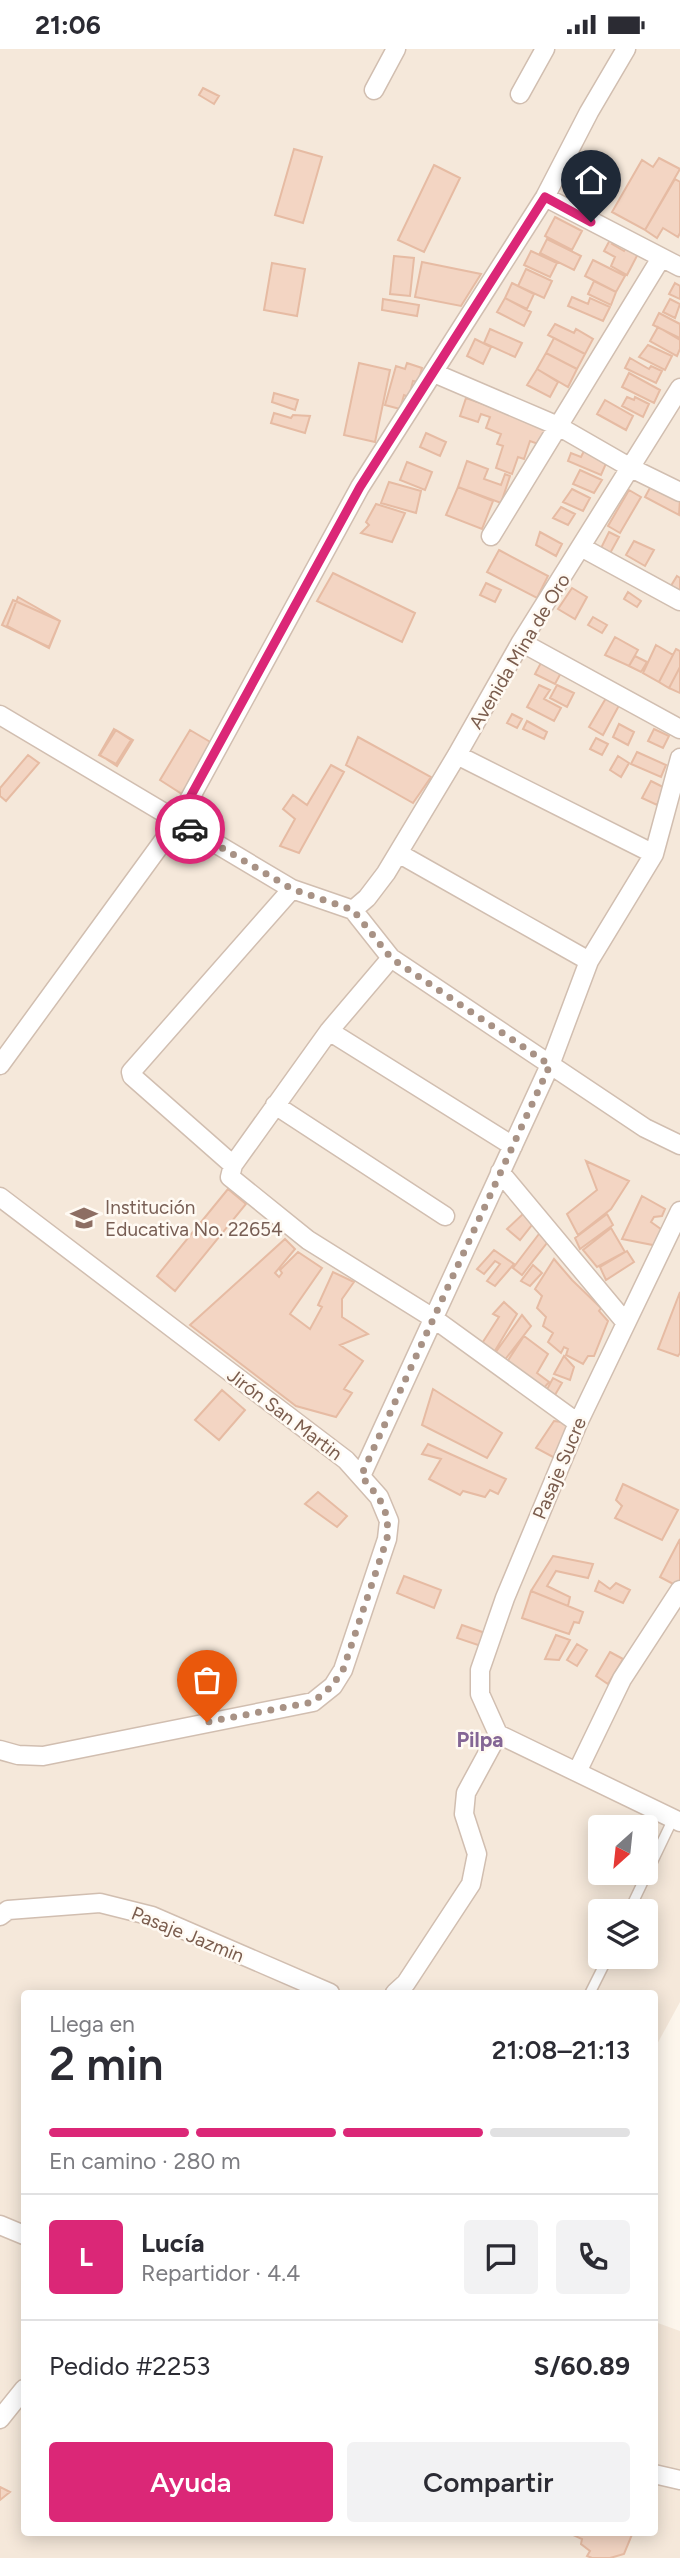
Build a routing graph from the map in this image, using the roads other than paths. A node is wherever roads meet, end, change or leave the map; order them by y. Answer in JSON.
{"nodes":[{"id":1,"x":396,"y":49,"type":"edge"},
{"id":2,"x":545,"y":49,"type":"edge"},
{"id":3,"x":626,"y":49,"type":"edge"},
{"id":4,"x":373,"y":90,"type":"dead end"},
{"id":5,"x":520,"y":94,"type":"dead end"},
{"id":6,"x":545,"y":197,"type":"junction"},
{"id":7,"x":661,"y":258,"type":"junction"},
{"id":8,"x":680,"y":267,"type":"edge"},
{"id":9,"x":434,"y":373,"type":"junction"},
{"id":10,"x":680,"y":388,"type":"edge"},
{"id":11,"x":558,"y":426,"type":"junction"},
{"id":12,"x":631,"y":468,"type":"junction"},
{"id":13,"x":680,"y":492,"type":"edge"},
{"id":14,"x":491,"y":536,"type":"dead end"},
{"id":15,"x":581,"y":547,"type":"junction"},
{"id":16,"x":680,"y":601,"type":"edge"},
{"id":17,"x":521,"y":642,"type":"junction"},
{"id":18,"x":0,"y":715,"type":"edge"},
{"id":19,"x":680,"y":729,"type":"edge"},
{"id":20,"x":457,"y":755,"type":"junction"},
{"id":21,"x":680,"y":758,"type":"edge"},
{"id":22,"x":177,"y":821,"type":"junction"},
{"id":23,"x":398,"y":853,"type":"junction"},
{"id":24,"x":654,"y":854,"type":"junction"},
{"id":25,"x":292,"y":889,"type":"junction"},
{"id":26,"x":353,"y":910,"type":"junction"},
{"id":27,"x":391,"y":958,"type":"junction"},
{"id":28,"x":589,"y":961,"type":"junction"},
{"id":29,"x":328,"y":1031,"type":"junction"},
{"id":30,"x":0,"y":1065,"type":"edge"},
{"id":31,"x":550,"y":1065,"type":"junction"},
{"id":32,"x":275,"y":1105,"type":"junction"},
{"id":33,"x":680,"y":1145,"type":"edge"},
{"id":34,"x":513,"y":1146,"type":"junction"},
{"id":35,"x":233,"y":1165,"type":"junction"},
{"id":36,"x":500,"y":1172,"type":"junction"},
{"id":37,"x":0,"y":1197,"type":"edge"},
{"id":38,"x":680,"y":1210,"type":"edge"},
{"id":39,"x":445,"y":1216,"type":"dead end"},
{"id":40,"x":433,"y":1318,"type":"junction"},
{"id":41,"x":626,"y":1322,"type":"junction"},
{"id":42,"x":578,"y":1423,"type":"junction"},
{"id":43,"x":361,"y":1476,"type":"junction"},
{"id":44,"x":680,"y":1590,"type":"edge"},
{"id":45,"x":498,"y":1734,"type":"junction"},
{"id":46,"x":0,"y":1750,"type":"edge"},
{"id":47,"x":19,"y":1755,"type":"junction"},
{"id":48,"x":0,"y":1765,"type":"edge"},
{"id":49,"x":577,"y":1772,"type":"junction"},
{"id":50,"x":677,"y":1821,"type":"edge"},
{"id":51,"x":635,"y":1899,"type":"edge"},
{"id":52,"x":0,"y":1916,"type":"edge"},
{"id":53,"x":601,"y":1969,"type":"edge"},
{"id":54,"x":323,"y":1990,"type":"edge"},
{"id":55,"x":398,"y":1990,"type":"edge"},
{"id":56,"x":591,"y":1990,"type":"edge"},
{"id":57,"x":0,"y":2225,"type":"edge"},
{"id":58,"x":21,"y":2234,"type":"edge"},
{"id":59,"x":21,"y":2393,"type":"edge"},
{"id":60,"x":0,"y":2419,"type":"edge"},
{"id":61,"x":658,"y":2475,"type":"edge"},
{"id":62,"x":680,"y":2480,"type":"edge"}],
"edges":[{"from":1,"to":4,"type":"street"},
{"from":2,"to":5,"type":"street"},
{"from":3,"to":6,"type":"street"},
{"from":6,"to":7,"type":"street"},
{"from":6,"to":9,"type":"street"},
{"from":7,"to":8,"type":"street"},
{"from":7,"to":11,"type":"street"},
{"from":9,"to":11,"type":"street"},
{"from":9,"to":22,"type":"street"},
{"from":10,"to":12,"type":"street","name":"Avenida Mina de Oro"},
{"from":11,"to":12,"type":"street"},
{"from":11,"to":14,"type":"street"},
{"from":12,"to":13,"type":"street"},
{"from":12,"to":15,"type":"street","name":"Avenida Mina de Oro"},
{"from":15,"to":16,"type":"street"},
{"from":15,"to":17,"type":"street","name":"Avenida Mina de Oro"},
{"from":17,"to":19,"type":"street"},
{"from":17,"to":20,"type":"street","name":"Avenida Mina de Oro"},
{"from":18,"to":22,"type":"street"},
{"from":20,"to":23,"type":"street","name":"Avenida Mina de Oro"},
{"from":20,"to":24,"type":"street"},
{"from":21,"to":24,"type":"street"},
{"from":22,"to":25,"type":"street"},
{"from":22,"to":30,"type":"street"},
{"from":23,"to":26,"type":"street","name":"Avenida Mina de Oro"},
{"from":23,"to":28,"type":"street"},
{"from":24,"to":28,"type":"street"},
{"from":25,"to":26,"type":"street"},
{"from":25,"to":35,"type":"street"},
{"from":26,"to":27,"type":"street"},
{"from":27,"to":29,"type":"street"},
{"from":27,"to":31,"type":"street"},
{"from":28,"to":31,"type":"street"},
{"from":29,"to":32,"type":"street"},
{"from":29,"to":34,"type":"street"},
{"from":31,"to":33,"type":"street"},
{"from":31,"to":34,"type":"street"},
{"from":32,"to":35,"type":"street"},
{"from":32,"to":39,"type":"street"},
{"from":34,"to":36,"type":"street"},
{"from":35,"to":40,"type":"street"},
{"from":36,"to":40,"type":"street"},
{"from":36,"to":41,"type":"street"},
{"from":37,"to":43,"type":"street","name":"Jirón San Martin"},
{"from":38,"to":41,"type":"street","name":"Pasaje Sucre"},
{"from":40,"to":42,"type":"street"},
{"from":40,"to":43,"type":"street"},
{"from":41,"to":42,"type":"street","name":"Pasaje Sucre"},
{"from":42,"to":45,"type":"street","name":"Pasaje Sucre"},
{"from":43,"to":47,"type":"street","name":"Jirón San Martin"},
{"from":44,"to":49,"type":"street"},
{"from":45,"to":49,"type":"street"},
{"from":45,"to":55,"type":"street"},
{"from":46,"to":47,"type":"street"},
{"from":47,"to":48,"type":"street"},
{"from":49,"to":50,"type":"street"},
{"from":50,"to":51,"type":"lane"},
{"from":52,"to":54,"type":"street","name":"Pasaje Jazmin"},
{"from":53,"to":56,"type":"lane"},
{"from":57,"to":58,"type":"street"},
{"from":59,"to":60,"type":"street"},
{"from":61,"to":62,"type":"street"}]}
